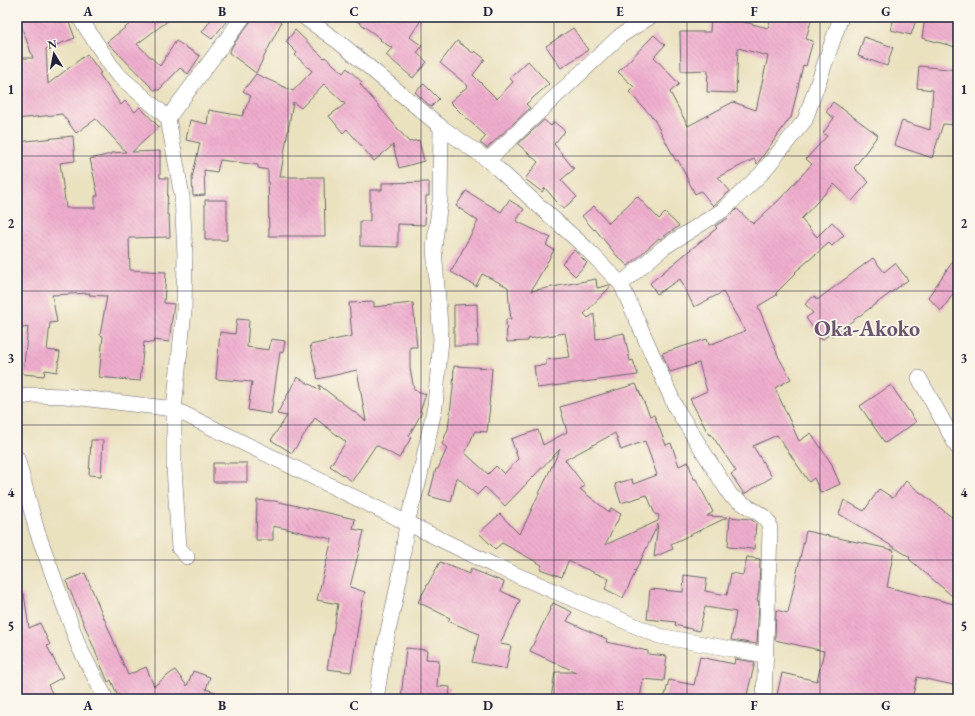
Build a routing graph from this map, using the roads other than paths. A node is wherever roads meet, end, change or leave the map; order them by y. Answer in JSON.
{"nodes":[{"id":1,"x":79,"y":17,"type":"edge"},
{"id":2,"x":243,"y":17,"type":"edge"},
{"id":3,"x":304,"y":17,"type":"edge"},
{"id":4,"x":650,"y":17,"type":"edge"},
{"id":5,"x":841,"y":17,"type":"edge"},
{"id":6,"x":168,"y":118,"type":"junction"},
{"id":7,"x":440,"y":127,"type":"junction"},
{"id":8,"x":488,"y":160,"type":"junction"},
{"id":9,"x":621,"y":284,"type":"junction"},
{"id":10,"x":919,"y":378,"type":"dead end"},
{"id":11,"x":17,"y":398,"type":"edge"},
{"id":12,"x":174,"y":409,"type":"junction"},
{"id":13,"x":958,"y":448,"type":"edge"},
{"id":14,"x":17,"y":458,"type":"edge"},
{"id":15,"x":407,"y":522,"type":"junction"},
{"id":16,"x":187,"y":557,"type":"dead end"},
{"id":17,"x":765,"y":655,"type":"junction"},
{"id":18,"x":106,"y":699,"type":"edge"},
{"id":19,"x":376,"y":699,"type":"edge"},
{"id":20,"x":764,"y":699,"type":"edge"}],
"edges":[{"from":1,"to":6,"type":"street"},
{"from":2,"to":6,"type":"street"},
{"from":3,"to":7,"type":"street"},
{"from":4,"to":8,"type":"street"},
{"from":5,"to":9,"type":"street"},
{"from":6,"to":12,"type":"street"},
{"from":7,"to":8,"type":"street"},
{"from":7,"to":15,"type":"street"},
{"from":8,"to":9,"type":"street"},
{"from":9,"to":17,"type":"street"},
{"from":10,"to":13,"type":"street"},
{"from":11,"to":12,"type":"street"},
{"from":12,"to":15,"type":"street"},
{"from":12,"to":16,"type":"street"},
{"from":14,"to":18,"type":"street"},
{"from":15,"to":17,"type":"street"},
{"from":15,"to":19,"type":"street"},
{"from":17,"to":20,"type":"street"}]}
